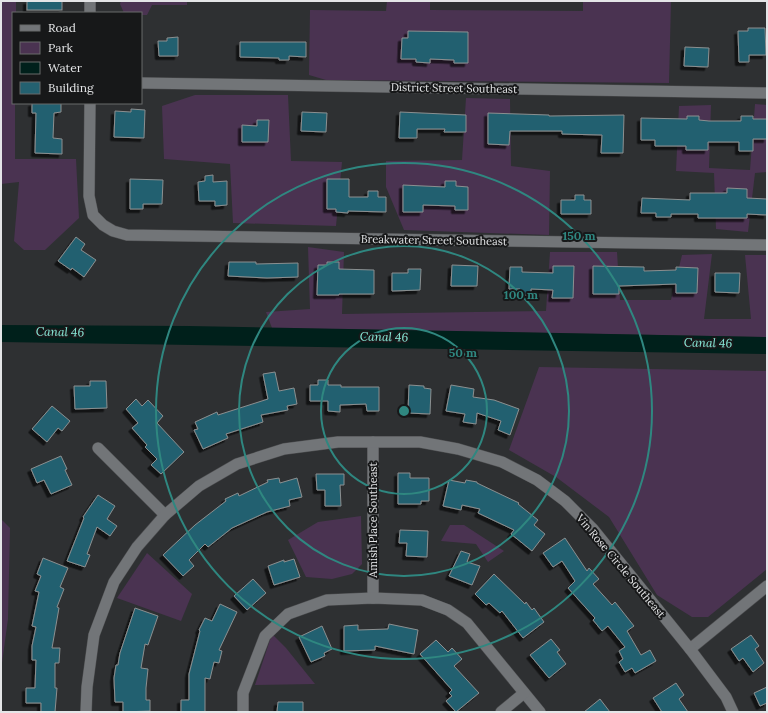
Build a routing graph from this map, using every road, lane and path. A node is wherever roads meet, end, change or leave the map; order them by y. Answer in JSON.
{"nodes":[{"id":1,"x":90,"y":1,"type":"edge"},
{"id":2,"x":90,"y":12,"type":"edge"},
{"id":3,"x":142,"y":83,"type":"edge"},
{"id":4,"x":767,"y":93,"type":"edge"},
{"id":5,"x":90,"y":104,"type":"edge"},
{"id":6,"x":767,"y":245,"type":"edge"},
{"id":7,"x":373,"y":442,"type":"junction"},
{"id":8,"x":98,"y":448,"type":"dead end"},
{"id":9,"x":165,"y":515,"type":"junction"},
{"id":10,"x":767,"y":586,"type":"edge"},
{"id":11,"x":373,"y":598,"type":"junction"},
{"id":12,"x":690,"y":649,"type":"junction"},
{"id":13,"x":524,"y":693,"type":"junction"},
{"id":14,"x":86,"y":712,"type":"edge"},
{"id":15,"x":243,"y":712,"type":"edge"},
{"id":16,"x":502,"y":712,"type":"edge"},
{"id":17,"x":540,"y":712,"type":"edge"},
{"id":18,"x":733,"y":712,"type":"edge"}],
"edges":[{"from":1,"to":2,"type":"street"},
{"from":3,"to":4,"type":"street","name":"District Street Southeast"},
{"from":5,"to":6,"type":"street","name":"Breakwater Street Southeast"},
{"from":7,"to":9,"type":"street","name":"Vin Rose Circle Southeast"},
{"from":7,"to":11,"type":"street","name":"Amish Place Southeast"},
{"from":7,"to":12,"type":"street","name":"Vin Rose Circle Southeast"},
{"from":8,"to":9,"type":"street"},
{"from":9,"to":14,"type":"street","name":"Vin Rose Circle Southeast"},
{"from":10,"to":12,"type":"street"},
{"from":11,"to":13,"type":"street"},
{"from":11,"to":15,"type":"street"},
{"from":12,"to":18,"type":"street","name":"Vin Rose Circle Southeast"},
{"from":13,"to":16,"type":"street"},
{"from":13,"to":17,"type":"street"}]}
